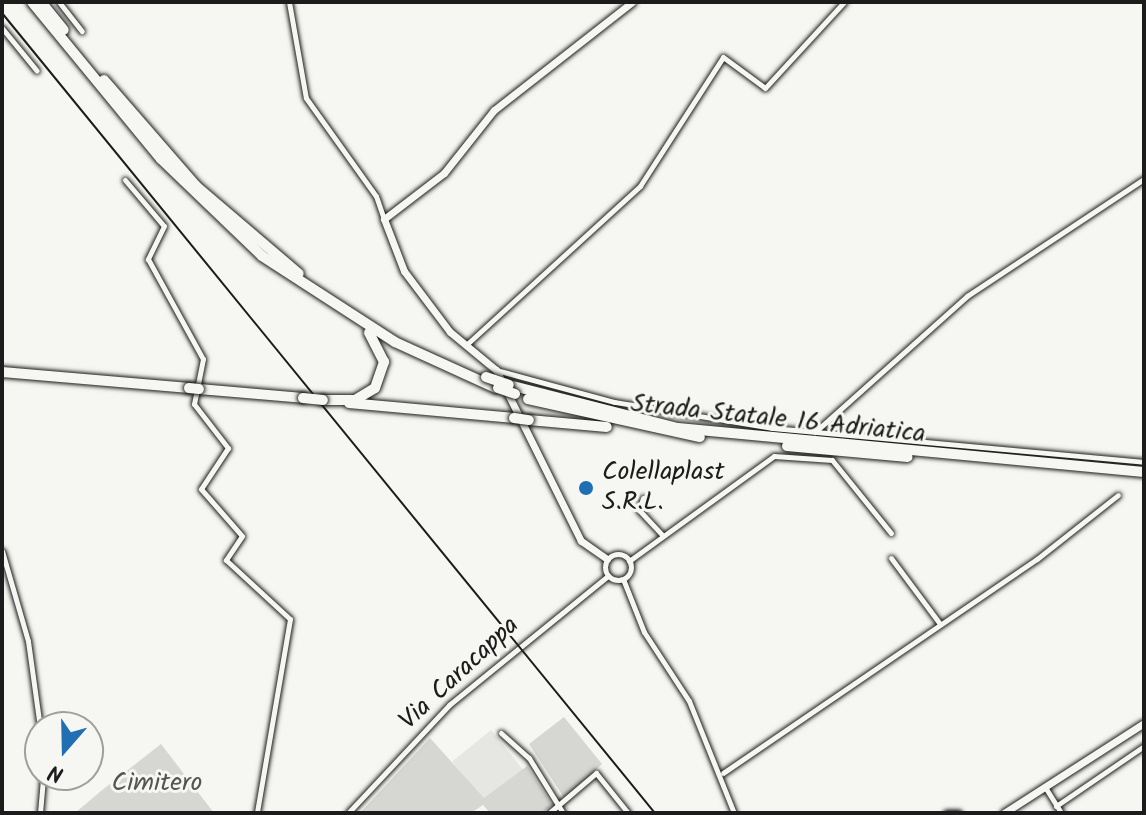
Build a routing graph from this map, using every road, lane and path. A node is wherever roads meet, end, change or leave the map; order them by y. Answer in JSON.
{"nodes":[{"id":1,"x":32,"y":2,"type":"edge"},
{"id":2,"x":41,"y":2,"type":"edge"},
{"id":3,"x":59,"y":2,"type":"edge"},
{"id":4,"x":289,"y":2,"type":"edge"},
{"id":5,"x":632,"y":2,"type":"edge"},
{"id":6,"x":844,"y":2,"type":"edge"},
{"id":7,"x":2,"y":28,"type":"edge"},
{"id":8,"x":82,"y":31,"type":"dead end"},
{"id":9,"x":37,"y":71,"type":"dead end"},
{"id":10,"x":1144,"y":179,"type":"edge"},
{"id":11,"x":125,"y":180,"type":"dead end"},
{"id":12,"x":384,"y":219,"type":"junction"},
{"id":13,"x":286,"y":273,"type":"junction"},
{"id":14,"x":465,"y":346,"type":"junction"},
{"id":15,"x":496,"y":370,"type":"junction"},
{"id":16,"x":2,"y":372,"type":"edge"},
{"id":17,"x":512,"y":390,"type":"junction"},
{"id":18,"x":323,"y":400,"type":"junction"},
{"id":19,"x":528,"y":423,"type":"junction"},
{"id":20,"x":654,"y":431,"type":"junction"},
{"id":21,"x":815,"y":432,"type":"junction"},
{"id":22,"x":1144,"y":462,"type":"edge"},
{"id":23,"x":1144,"y":472,"type":"edge"},
{"id":24,"x":1144,"y":478,"type":"edge"},
{"id":25,"x":1118,"y":495,"type":"dead end"},
{"id":26,"x":643,"y":498,"type":"dead end"},
{"id":27,"x":891,"y":533,"type":"dead end"},
{"id":28,"x":662,"y":535,"type":"junction"},
{"id":29,"x":2,"y":551,"type":"edge"},
{"id":30,"x":891,"y":558,"type":"dead end"},
{"id":31,"x":607,"y":559,"type":"junction"},
{"id":32,"x":629,"y":561,"type":"junction"},
{"id":33,"x":608,"y":576,"type":"junction"},
{"id":34,"x":623,"y":579,"type":"junction"},
{"id":35,"x":940,"y":624,"type":"junction"},
{"id":36,"x":38,"y":711,"type":"edge"},
{"id":37,"x":1143,"y":726,"type":"edge"},
{"id":38,"x":501,"y":733,"type":"dead end"},
{"id":39,"x":1144,"y":746,"type":"edge"},
{"id":40,"x":723,"y":773,"type":"junction"},
{"id":41,"x":1043,"y":784,"type":"junction"},
{"id":42,"x":42,"y":791,"type":"edge"},
{"id":43,"x":558,"y":805,"type":"junction"},
{"id":44,"x":1056,"y":806,"type":"junction"},
{"id":45,"x":40,"y":813,"type":"edge"},
{"id":46,"x":257,"y":813,"type":"edge"},
{"id":47,"x":348,"y":813,"type":"edge"},
{"id":48,"x":549,"y":813,"type":"edge"},
{"id":49,"x":563,"y":813,"type":"edge"},
{"id":50,"x":628,"y":813,"type":"edge"},
{"id":51,"x":734,"y":813,"type":"edge"},
{"id":52,"x":946,"y":813,"type":"edge"},
{"id":53,"x":959,"y":813,"type":"edge"},
{"id":54,"x":1004,"y":813,"type":"edge"},
{"id":55,"x":1061,"y":813,"type":"edge"}],
"edges":[{"from":1,"to":13,"type":"highway","name":"Strada Statale 16 Adriatica"},
{"from":2,"to":17,"type":"highway","name":"Strada Statale 16 Adriatica","bridge":true},
{"from":3,"to":8,"type":"street"},
{"from":4,"to":12,"type":"street"},
{"from":5,"to":12,"type":"street"},
{"from":6,"to":14,"type":"street"},
{"from":7,"to":9,"type":"street"},
{"from":10,"to":21,"type":"street"},
{"from":11,"to":46,"type":"street"},
{"from":12,"to":14,"type":"street"},
{"from":13,"to":17,"type":"highway","name":"Strada Statale 16 Adriatica","bridge":true},
{"from":13,"to":18,"type":"highway"},
{"from":14,"to":15,"type":"street"},
{"from":15,"to":19,"type":"street"},
{"from":15,"to":21,"type":"street"},
{"from":16,"to":18,"type":"highway","bridge":true},
{"from":17,"to":20,"type":"highway","name":"Strada Statale 16 Adriatica"},
{"from":17,"to":23,"type":"highway","name":"Strada Statale 16 Adriatica"},
{"from":18,"to":19,"type":"highway","bridge":true},
{"from":19,"to":20,"type":"highway"},
{"from":19,"to":31,"type":"street"},
{"from":20,"to":24,"type":"highway","name":"Strada Statale 16 Adriatica"},
{"from":21,"to":22,"type":"street"},
{"from":25,"to":35,"type":"street"},
{"from":26,"to":28,"type":"street"},
{"from":27,"to":28,"type":"street"},
{"from":28,"to":32,"type":"street"},
{"from":29,"to":36,"type":"street"},
{"from":30,"to":35,"type":"street"},
{"from":31,"to":32,"type":"street"},
{"from":31,"to":33,"type":"street"},
{"from":32,"to":34,"type":"street"},
{"from":33,"to":34,"type":"street"},
{"from":33,"to":47,"type":"street","name":"Via Caracappa"},
{"from":34,"to":40,"type":"street"},
{"from":35,"to":40,"type":"street"},
{"from":37,"to":41,"type":"street"},
{"from":38,"to":43,"type":"street"},
{"from":39,"to":44,"type":"street"},
{"from":40,"to":51,"type":"street"},
{"from":41,"to":44,"type":"street"},
{"from":41,"to":54,"type":"street"},
{"from":42,"to":45,"type":"street"},
{"from":43,"to":48,"type":"street"},
{"from":43,"to":49,"type":"street"},
{"from":43,"to":50,"type":"street"},
{"from":44,"to":55,"type":"street"},
{"from":52,"to":53,"type":"street"}]}
